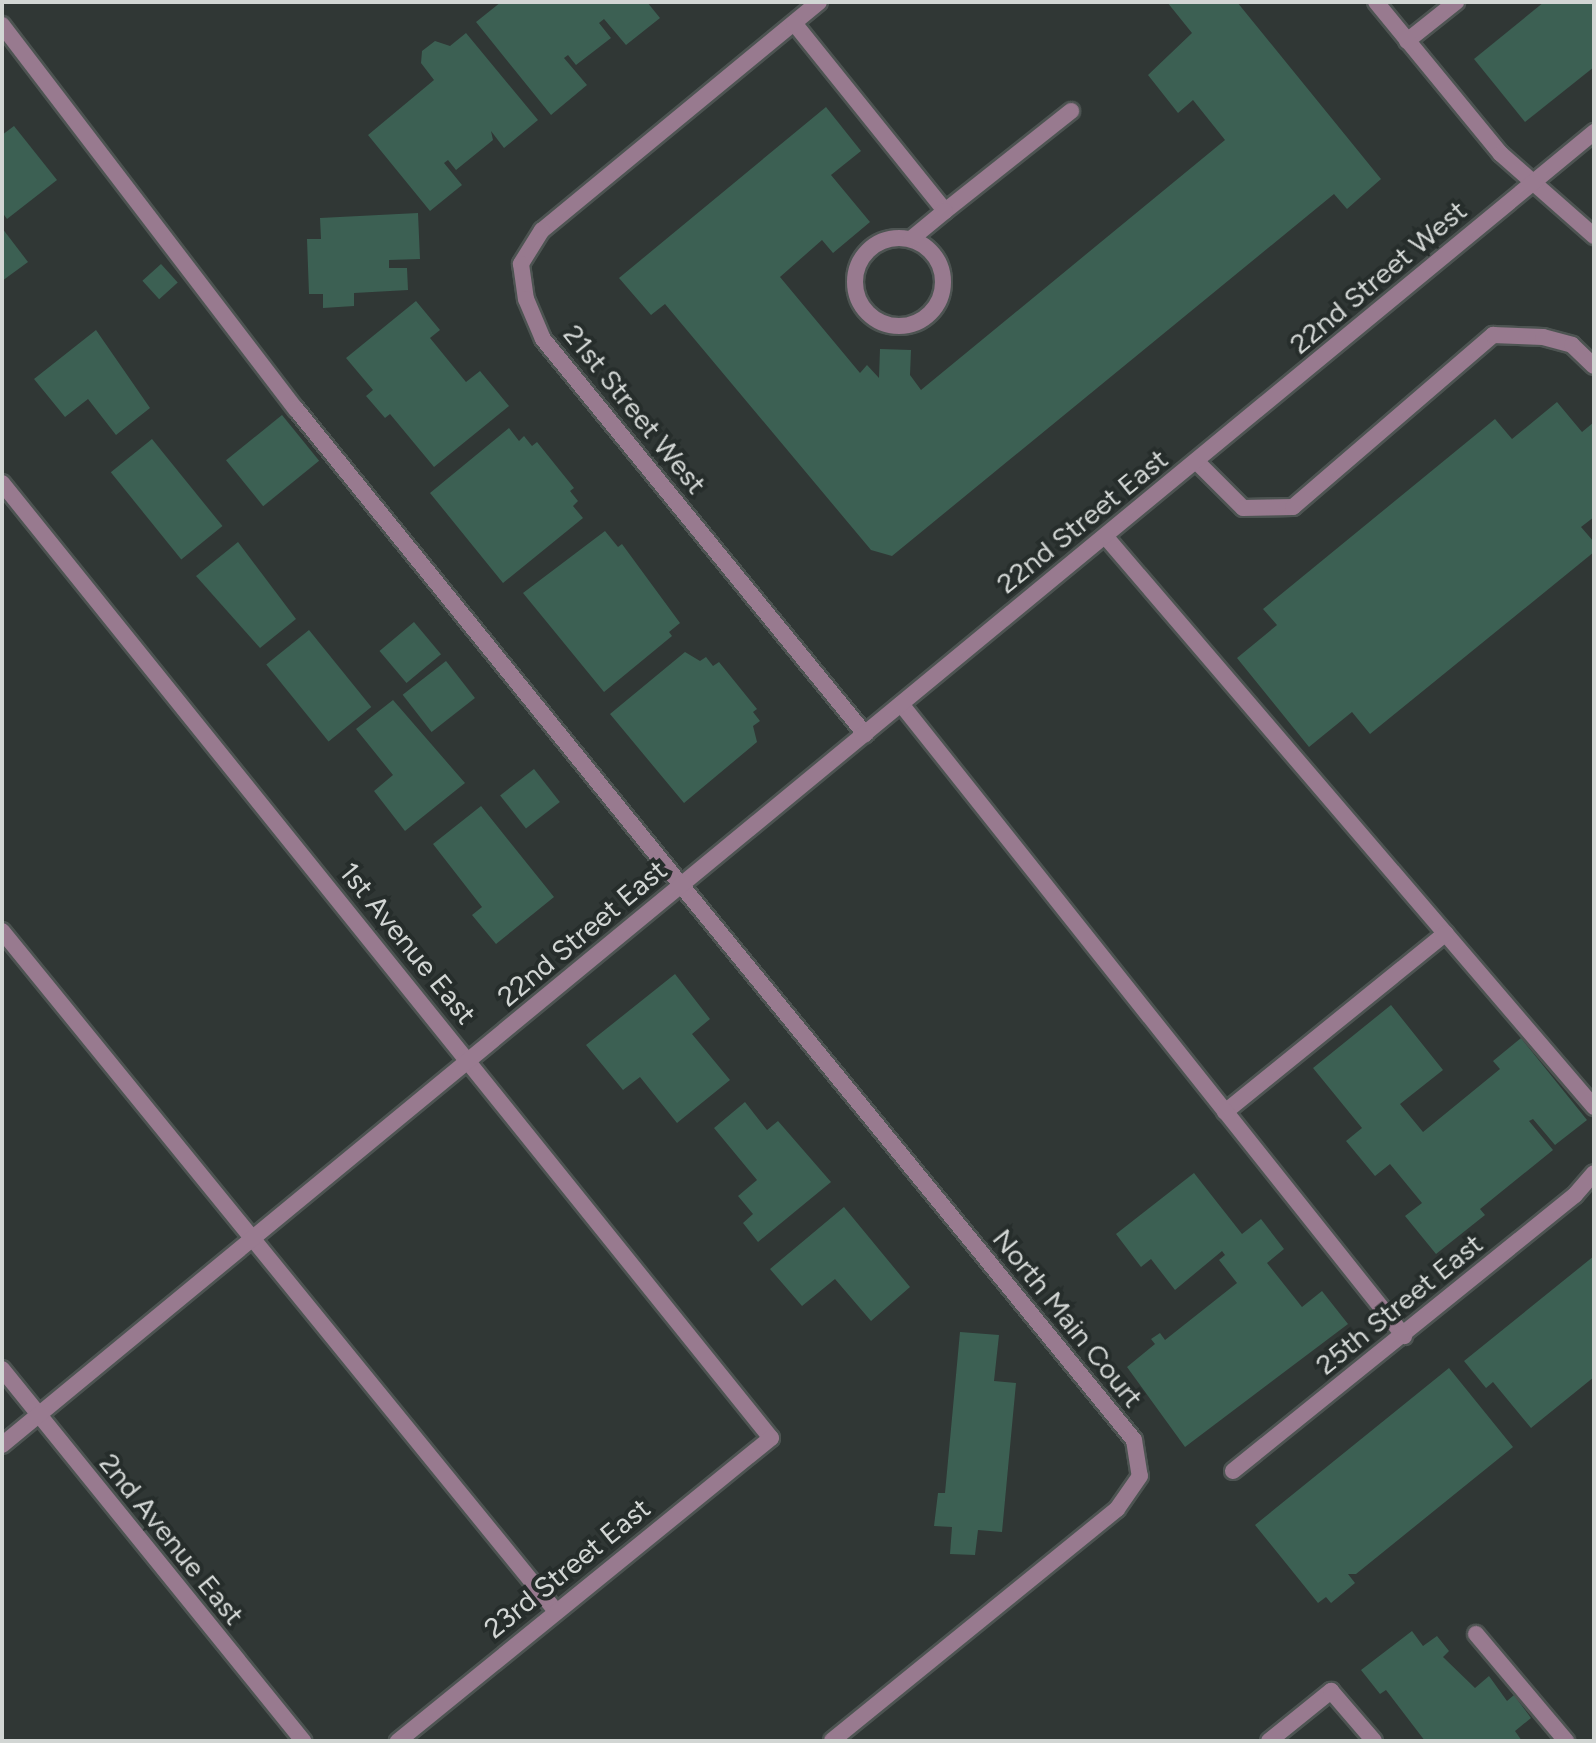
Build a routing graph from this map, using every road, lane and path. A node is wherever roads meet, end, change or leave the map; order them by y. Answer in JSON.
{"nodes":[{"id":1,"x":819,"y":2,"type":"edge"},
{"id":2,"x":1376,"y":2,"type":"edge"},
{"id":3,"x":1456,"y":2,"type":"edge"},
{"id":4,"x":794,"y":23,"type":"junction"},
{"id":5,"x":2,"y":25,"type":"edge"},
{"id":6,"x":1407,"y":41,"type":"junction"},
{"id":7,"x":1071,"y":111,"type":"dead end"},
{"id":8,"x":1594,"y":132,"type":"edge"},
{"id":9,"x":1533,"y":182,"type":"junction"},
{"id":10,"x":945,"y":211,"type":"junction"},
{"id":11,"x":1594,"y":236,"type":"edge"},
{"id":12,"x":911,"y":239,"type":"junction"},
{"id":13,"x":1594,"y":366,"type":"edge"},
{"id":14,"x":1196,"y":461,"type":"junction"},
{"id":15,"x":2,"y":483,"type":"edge"},
{"id":16,"x":1105,"y":536,"type":"junction"},
{"id":17,"x":901,"y":704,"type":"junction"},
{"id":18,"x":865,"y":734,"type":"junction"},
{"id":19,"x":681,"y":885,"type":"junction"},
{"id":20,"x":2,"y":931,"type":"edge"},
{"id":21,"x":1446,"y":933,"type":"junction"},
{"id":22,"x":470,"y":1060,"type":"junction"},
{"id":23,"x":1594,"y":1107,"type":"edge"},
{"id":24,"x":1225,"y":1112,"type":"junction"},
{"id":25,"x":1594,"y":1173,"type":"edge"},
{"id":26,"x":255,"y":1237,"type":"junction"},
{"id":27,"x":1404,"y":1336,"type":"junction"},
{"id":28,"x":2,"y":1369,"type":"edge"},
{"id":29,"x":38,"y":1415,"type":"junction"},
{"id":30,"x":771,"y":1438,"type":"joint"},
{"id":31,"x":2,"y":1445,"type":"edge"},
{"id":32,"x":1233,"y":1471,"type":"dead end"},
{"id":33,"x":555,"y":1610,"type":"junction"},
{"id":34,"x":1476,"y":1634,"type":"dead end"},
{"id":35,"x":303,"y":1741,"type":"edge"},
{"id":36,"x":398,"y":1741,"type":"edge"},
{"id":37,"x":832,"y":1741,"type":"edge"},
{"id":38,"x":1269,"y":1741,"type":"edge"},
{"id":39,"x":1374,"y":1741,"type":"edge"},
{"id":40,"x":1566,"y":1741,"type":"edge"}],
"edges":[{"from":1,"to":4,"type":"street","name":"21st Street West"},
{"from":2,"to":6,"type":"street"},
{"from":3,"to":6,"type":"street"},
{"from":4,"to":10,"type":"street"},
{"from":4,"to":18,"type":"street","name":"21st Street West"},
{"from":5,"to":19,"type":"street","name":"North Main Court"},
{"from":6,"to":9,"type":"street"},
{"from":7,"to":10,"type":"street"},
{"from":8,"to":9,"type":"street","name":"22nd Street West"},
{"from":9,"to":11,"type":"street"},
{"from":9,"to":14,"type":"street","name":"22nd Street West"},
{"from":10,"to":12,"type":"street"},
{"from":12,"to":12,"type":"street"},
{"from":13,"to":14,"type":"street"},
{"from":14,"to":16,"type":"street","name":"22nd Street East"},
{"from":15,"to":22,"type":"street","name":"1st Avenue East"},
{"from":16,"to":17,"type":"street","name":"22nd Street East"},
{"from":16,"to":21,"type":"street"},
{"from":17,"to":18,"type":"street","name":"22nd Street East"},
{"from":17,"to":24,"type":"street"},
{"from":18,"to":19,"type":"street","name":"22nd Street East"},
{"from":19,"to":22,"type":"street","name":"22nd Street East"},
{"from":19,"to":37,"type":"street","name":"North Main Court"},
{"from":20,"to":26,"type":"street"},
{"from":21,"to":23,"type":"street"},
{"from":21,"to":24,"type":"street"},
{"from":22,"to":26,"type":"street","name":"22nd Street East"},
{"from":22,"to":30,"type":"street","name":"1st Avenue East"},
{"from":24,"to":27,"type":"street"},
{"from":25,"to":27,"type":"street","name":"25th Street East"},
{"from":26,"to":29,"type":"street","name":"22nd Street East"},
{"from":26,"to":33,"type":"street"},
{"from":27,"to":32,"type":"street","name":"25th Street East"},
{"from":28,"to":29,"type":"street","name":"2nd Avenue East"},
{"from":29,"to":31,"type":"street","name":"22nd Street East"},
{"from":29,"to":35,"type":"street","name":"2nd Avenue East"},
{"from":30,"to":33,"type":"street","name":"23rd Street East"},
{"from":33,"to":36,"type":"street","name":"23rd Street East"},
{"from":34,"to":40,"type":"street"},
{"from":38,"to":39,"type":"street"}]}
